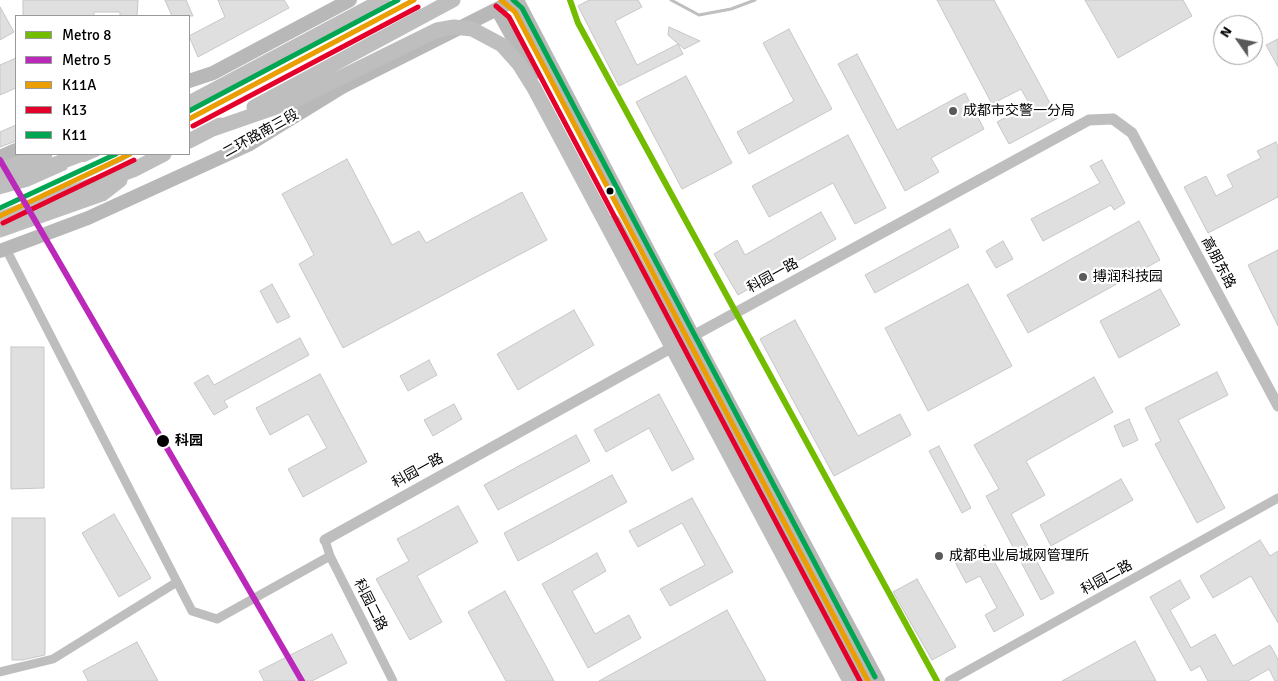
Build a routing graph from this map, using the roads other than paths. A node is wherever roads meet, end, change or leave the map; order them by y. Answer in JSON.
{"nodes":[{"id":1,"x":350,"y":0,"type":"edge"},
{"id":2,"x":383,"y":0,"type":"edge"},
{"id":3,"x":414,"y":0,"type":"edge"},
{"id":4,"x":453,"y":0,"type":"edge"},
{"id":5,"x":515,"y":3,"type":"edge"},
{"id":6,"x":499,"y":5,"type":"edge"},
{"id":7,"x":190,"y":81,"type":"edge"},
{"id":8,"x":190,"y":102,"type":"edge"},
{"id":9,"x":190,"y":118,"type":"edge"},
{"id":10,"x":213,"y":129,"type":"junction"},
{"id":11,"x":1132,"y":133,"type":"joint"},
{"id":12,"x":190,"y":140,"type":"edge"},
{"id":13,"x":15,"y":150,"type":"edge"},
{"id":14,"x":42,"y":155,"type":"edge"},
{"id":15,"x":95,"y":155,"type":"edge"},
{"id":16,"x":128,"y":155,"type":"edge"},
{"id":17,"x":162,"y":155,"type":"edge"},
{"id":18,"x":0,"y":157,"type":"edge"},
{"id":19,"x":79,"y":160,"type":"edge"},
{"id":20,"x":0,"y":170,"type":"edge"},
{"id":21,"x":133,"y":170,"type":"junction"},
{"id":22,"x":0,"y":185,"type":"edge"},
{"id":23,"x":0,"y":192,"type":"edge"},
{"id":24,"x":0,"y":219,"type":"edge"},
{"id":25,"x":0,"y":230,"type":"edge"},
{"id":26,"x":20,"y":244,"type":"junction"},
{"id":27,"x":3,"y":250,"type":"edge"},
{"id":28,"x":693,"y":336,"type":"junction"},
{"id":29,"x":680,"y":343,"type":"junction"},
{"id":30,"x":1278,"y":406,"type":"edge"},
{"id":31,"x":1278,"y":498,"type":"edge"},
{"id":32,"x":325,"y":540,"type":"joint"},
{"id":33,"x":330,"y":556,"type":"junction"},
{"id":34,"x":177,"y":582,"type":"junction"},
{"id":35,"x":0,"y":672,"type":"edge"},
{"id":36,"x":393,"y":681,"type":"edge"},
{"id":37,"x":850,"y":681,"type":"edge"},
{"id":38,"x":859,"y":681,"type":"edge"},
{"id":39,"x":868,"y":681,"type":"edge"},
{"id":40,"x":878,"y":681,"type":"edge"},
{"id":41,"x":949,"y":681,"type":"edge"}],
"edges":[{"from":1,"to":7,"type":"main road"},
{"from":2,"to":8,"type":"highway"},
{"from":3,"to":9,"type":"lane"},
{"from":4,"to":10,"type":"highway"},
{"from":5,"to":6,"type":"main road","name":"二环路南三段"},
{"from":5,"to":28,"type":"main road"},
{"from":5,"to":39,"type":"lane"},
{"from":6,"to":26,"type":"main road","name":"二环路南三段"},
{"from":6,"to":29,"type":"main road"},
{"from":10,"to":12,"type":"highway"},
{"from":10,"to":37,"type":"highway"},
{"from":11,"to":28,"type":"street","name":"科园一路"},
{"from":11,"to":30,"type":"street","name":"高朋东路"},
{"from":13,"to":18,"type":"main road"},
{"from":14,"to":20,"type":"highway"},
{"from":15,"to":19,"type":"lane"},
{"from":16,"to":24,"type":"lane"},
{"from":17,"to":21,"type":"highway"},
{"from":19,"to":22,"type":"highway"},
{"from":19,"to":23,"type":"lane"},
{"from":21,"to":24,"type":"highway"},
{"from":21,"to":25,"type":"highway"},
{"from":24,"to":26,"type":"street"},
{"from":26,"to":27,"type":"main road","name":"二环路南三段"},
{"from":27,"to":34,"type":"street"},
{"from":28,"to":29,"type":"street","name":"科园一路"},
{"from":28,"to":40,"type":"main road"},
{"from":29,"to":32,"type":"street","name":"科园一路"},
{"from":29,"to":38,"type":"main road"},
{"from":31,"to":41,"type":"street","name":"科园二路"},
{"from":32,"to":33,"type":"street","name":"科园二路"},
{"from":33,"to":34,"type":"street"},
{"from":33,"to":36,"type":"street","name":"科园二路"},
{"from":34,"to":35,"type":"street"}]}
